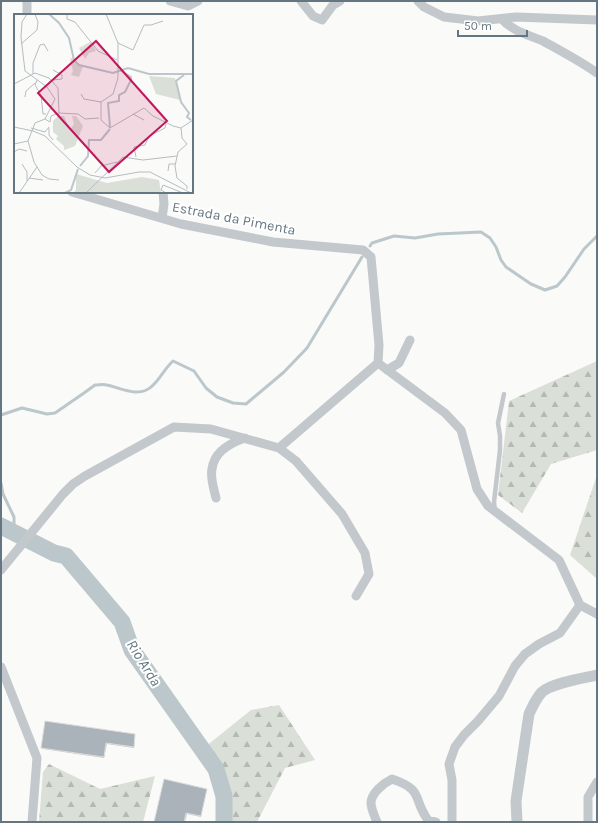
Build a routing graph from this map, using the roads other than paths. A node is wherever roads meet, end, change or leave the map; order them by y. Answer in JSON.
{"nodes":[{"id":1,"x":27,"y":1,"type":"edge"},
{"id":2,"x":170,"y":1,"type":"edge"},
{"id":3,"x":198,"y":1,"type":"edge"},
{"id":4,"x":301,"y":1,"type":"edge"},
{"id":5,"x":340,"y":1,"type":"edge"},
{"id":6,"x":418,"y":1,"type":"edge"},
{"id":7,"x":27,"y":14,"type":"edge"},
{"id":8,"x":502,"y":19,"type":"junction"},
{"id":9,"x":597,"y":20,"type":"edge"},
{"id":10,"x":597,"y":73,"type":"edge"},
{"id":11,"x":75,"y":193,"type":"edge"},
{"id":12,"x":163,"y":193,"type":"edge"},
{"id":13,"x":162,"y":218,"type":"junction"},
{"id":14,"x":410,"y":340,"type":"dead end"},
{"id":15,"x":378,"y":363,"type":"junction"},
{"id":16,"x":387,"y":370,"type":"junction"},
{"id":17,"x":504,"y":394,"type":"dead end"},
{"id":18,"x":245,"y":438,"type":"junction"},
{"id":19,"x":279,"y":448,"type":"junction"},
{"id":20,"x":216,"y":498,"type":"dead end"},
{"id":21,"x":495,"y":511,"type":"junction"},
{"id":22,"x":1,"y":570,"type":"edge"},
{"id":23,"x":356,"y":596,"type":"dead end"},
{"id":24,"x":580,"y":605,"type":"junction"},
{"id":25,"x":597,"y":614,"type":"edge"},
{"id":26,"x":1,"y":667,"type":"edge"},
{"id":27,"x":597,"y":674,"type":"edge"},
{"id":28,"x":597,"y":782,"type":"edge"},
{"id":29,"x":32,"y":822,"type":"edge"},
{"id":30,"x":377,"y":822,"type":"edge"},
{"id":31,"x":436,"y":822,"type":"edge"},
{"id":32,"x":452,"y":822,"type":"edge"},
{"id":33,"x":517,"y":822,"type":"edge"},
{"id":34,"x":588,"y":822,"type":"edge"}],
"edges":[{"from":1,"to":7,"type":"street"},
{"from":2,"to":3,"type":"street"},
{"from":4,"to":5,"type":"street"},
{"from":6,"to":8,"type":"street"},
{"from":8,"to":9,"type":"street"},
{"from":8,"to":10,"type":"street"},
{"from":11,"to":13,"type":"street","name":"Estrada da Pimenta"},
{"from":12,"to":13,"type":"street"},
{"from":13,"to":15,"type":"street","name":"Estrada da Pimenta"},
{"from":14,"to":16,"type":"street"},
{"from":15,"to":16,"type":"street"},
{"from":15,"to":19,"type":"street"},
{"from":16,"to":21,"type":"street"},
{"from":17,"to":21,"type":"lane"},
{"from":18,"to":19,"type":"street"},
{"from":18,"to":20,"type":"street"},
{"from":18,"to":22,"type":"street"},
{"from":19,"to":23,"type":"street"},
{"from":21,"to":24,"type":"street"},
{"from":24,"to":25,"type":"street"},
{"from":24,"to":32,"type":"street"},
{"from":26,"to":29,"type":"street"},
{"from":27,"to":33,"type":"street"},
{"from":28,"to":34,"type":"street"},
{"from":30,"to":31,"type":"street"}]}
